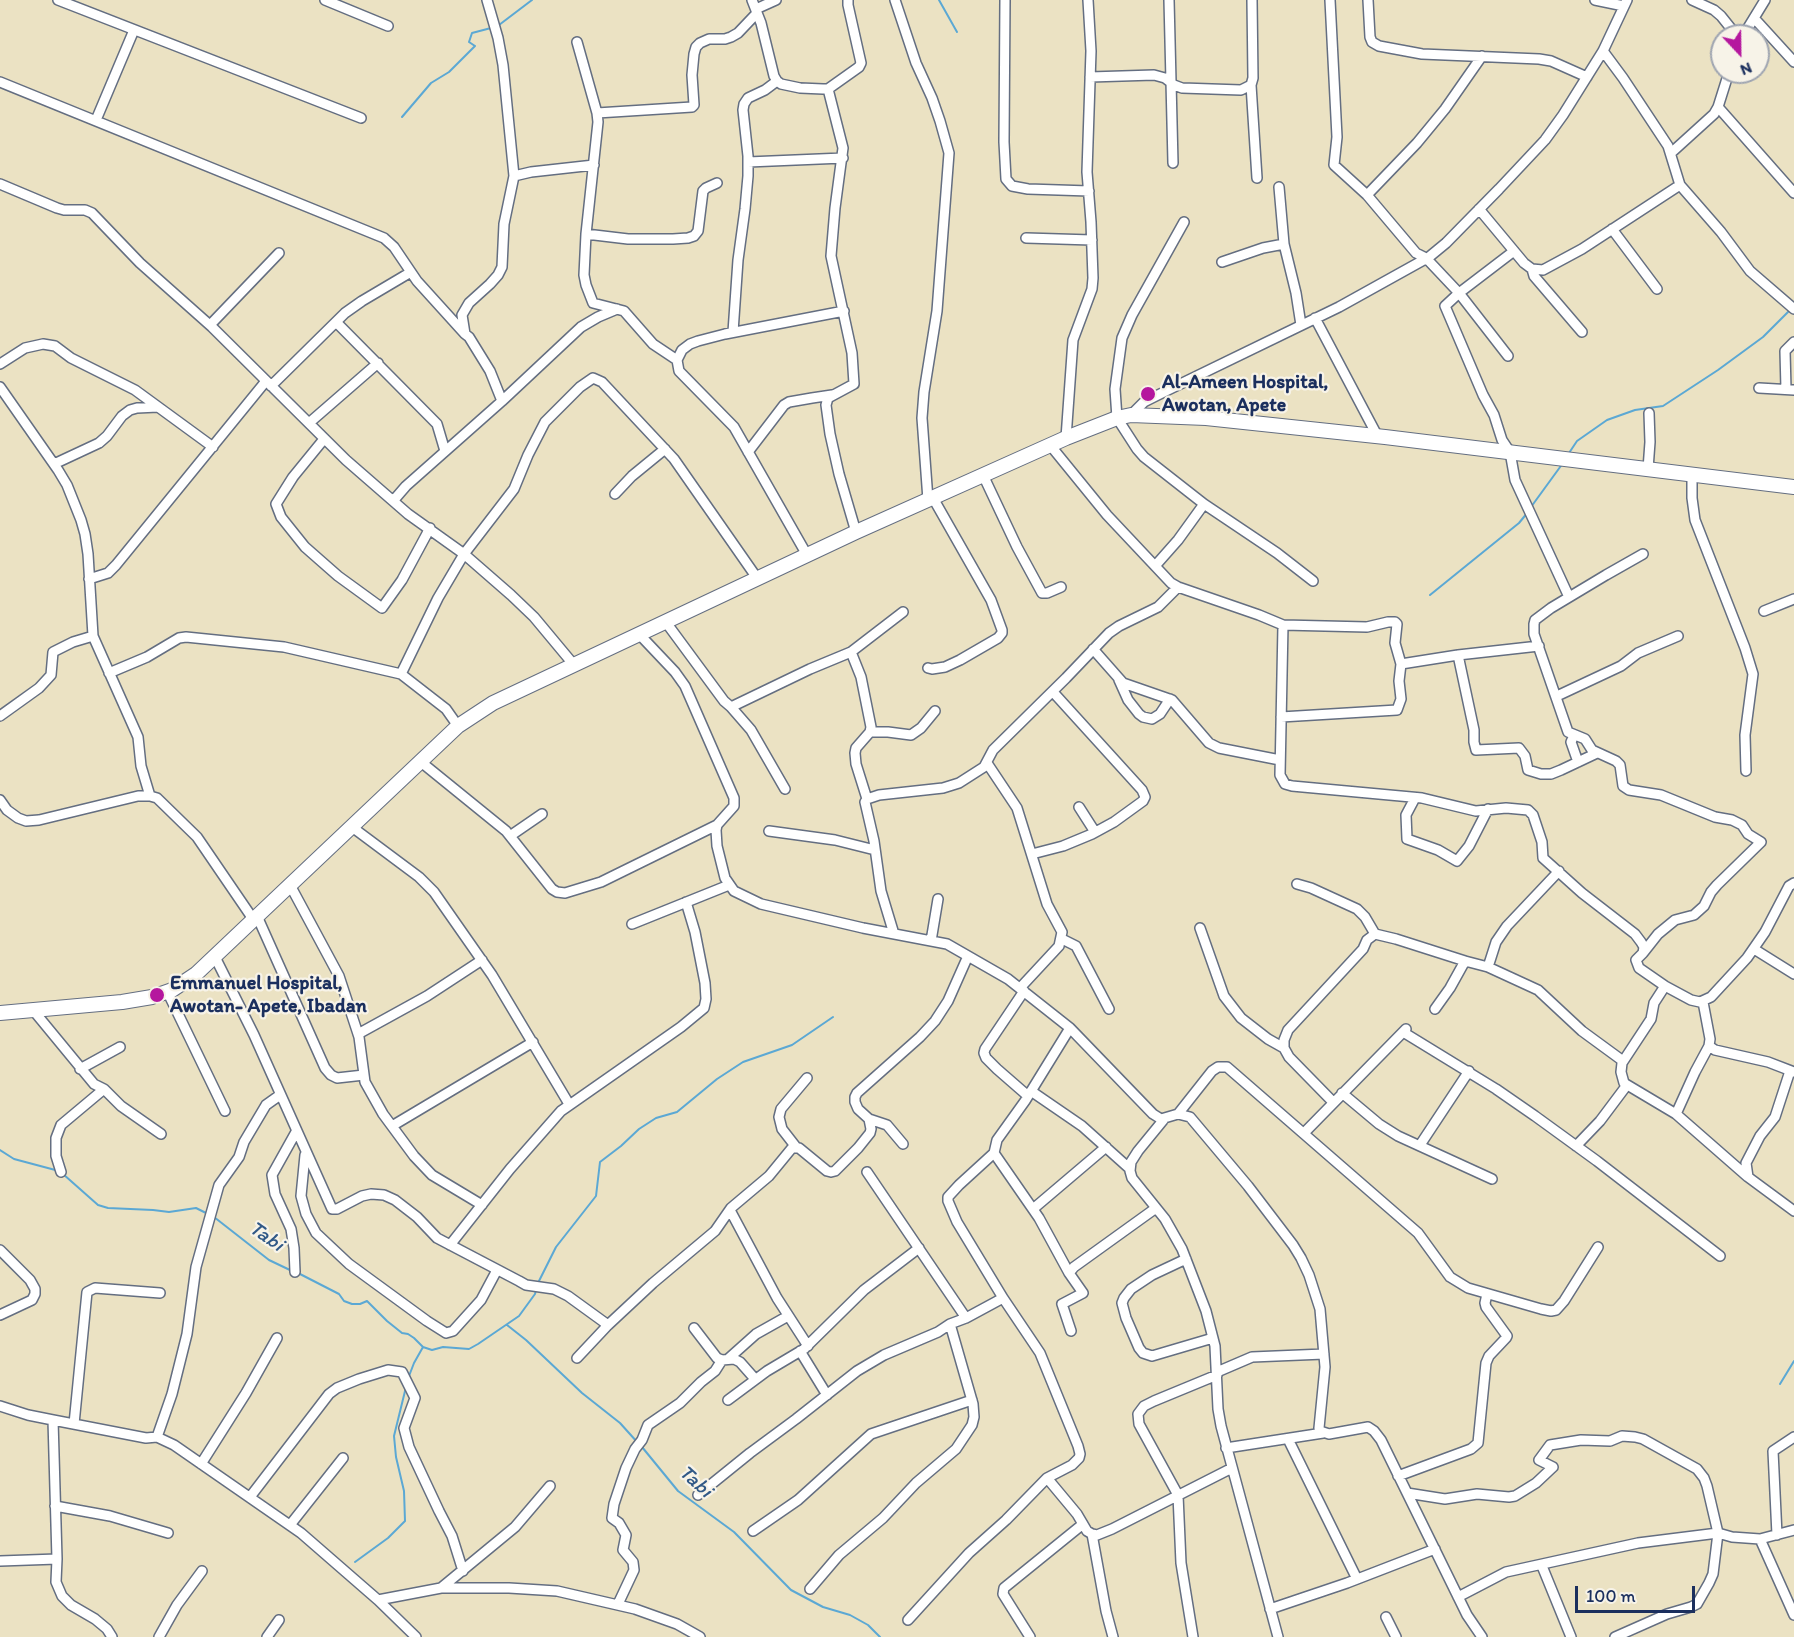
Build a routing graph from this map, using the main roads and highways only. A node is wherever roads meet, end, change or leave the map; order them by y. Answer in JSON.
{"nodes":[{"id":1,"x":1794,"y":487,"type":"edge"},
{"id":2,"x":0,"y":1013,"type":"edge"}],
"edges":[{"from":1,"to":2,"type":"main road"}]}
